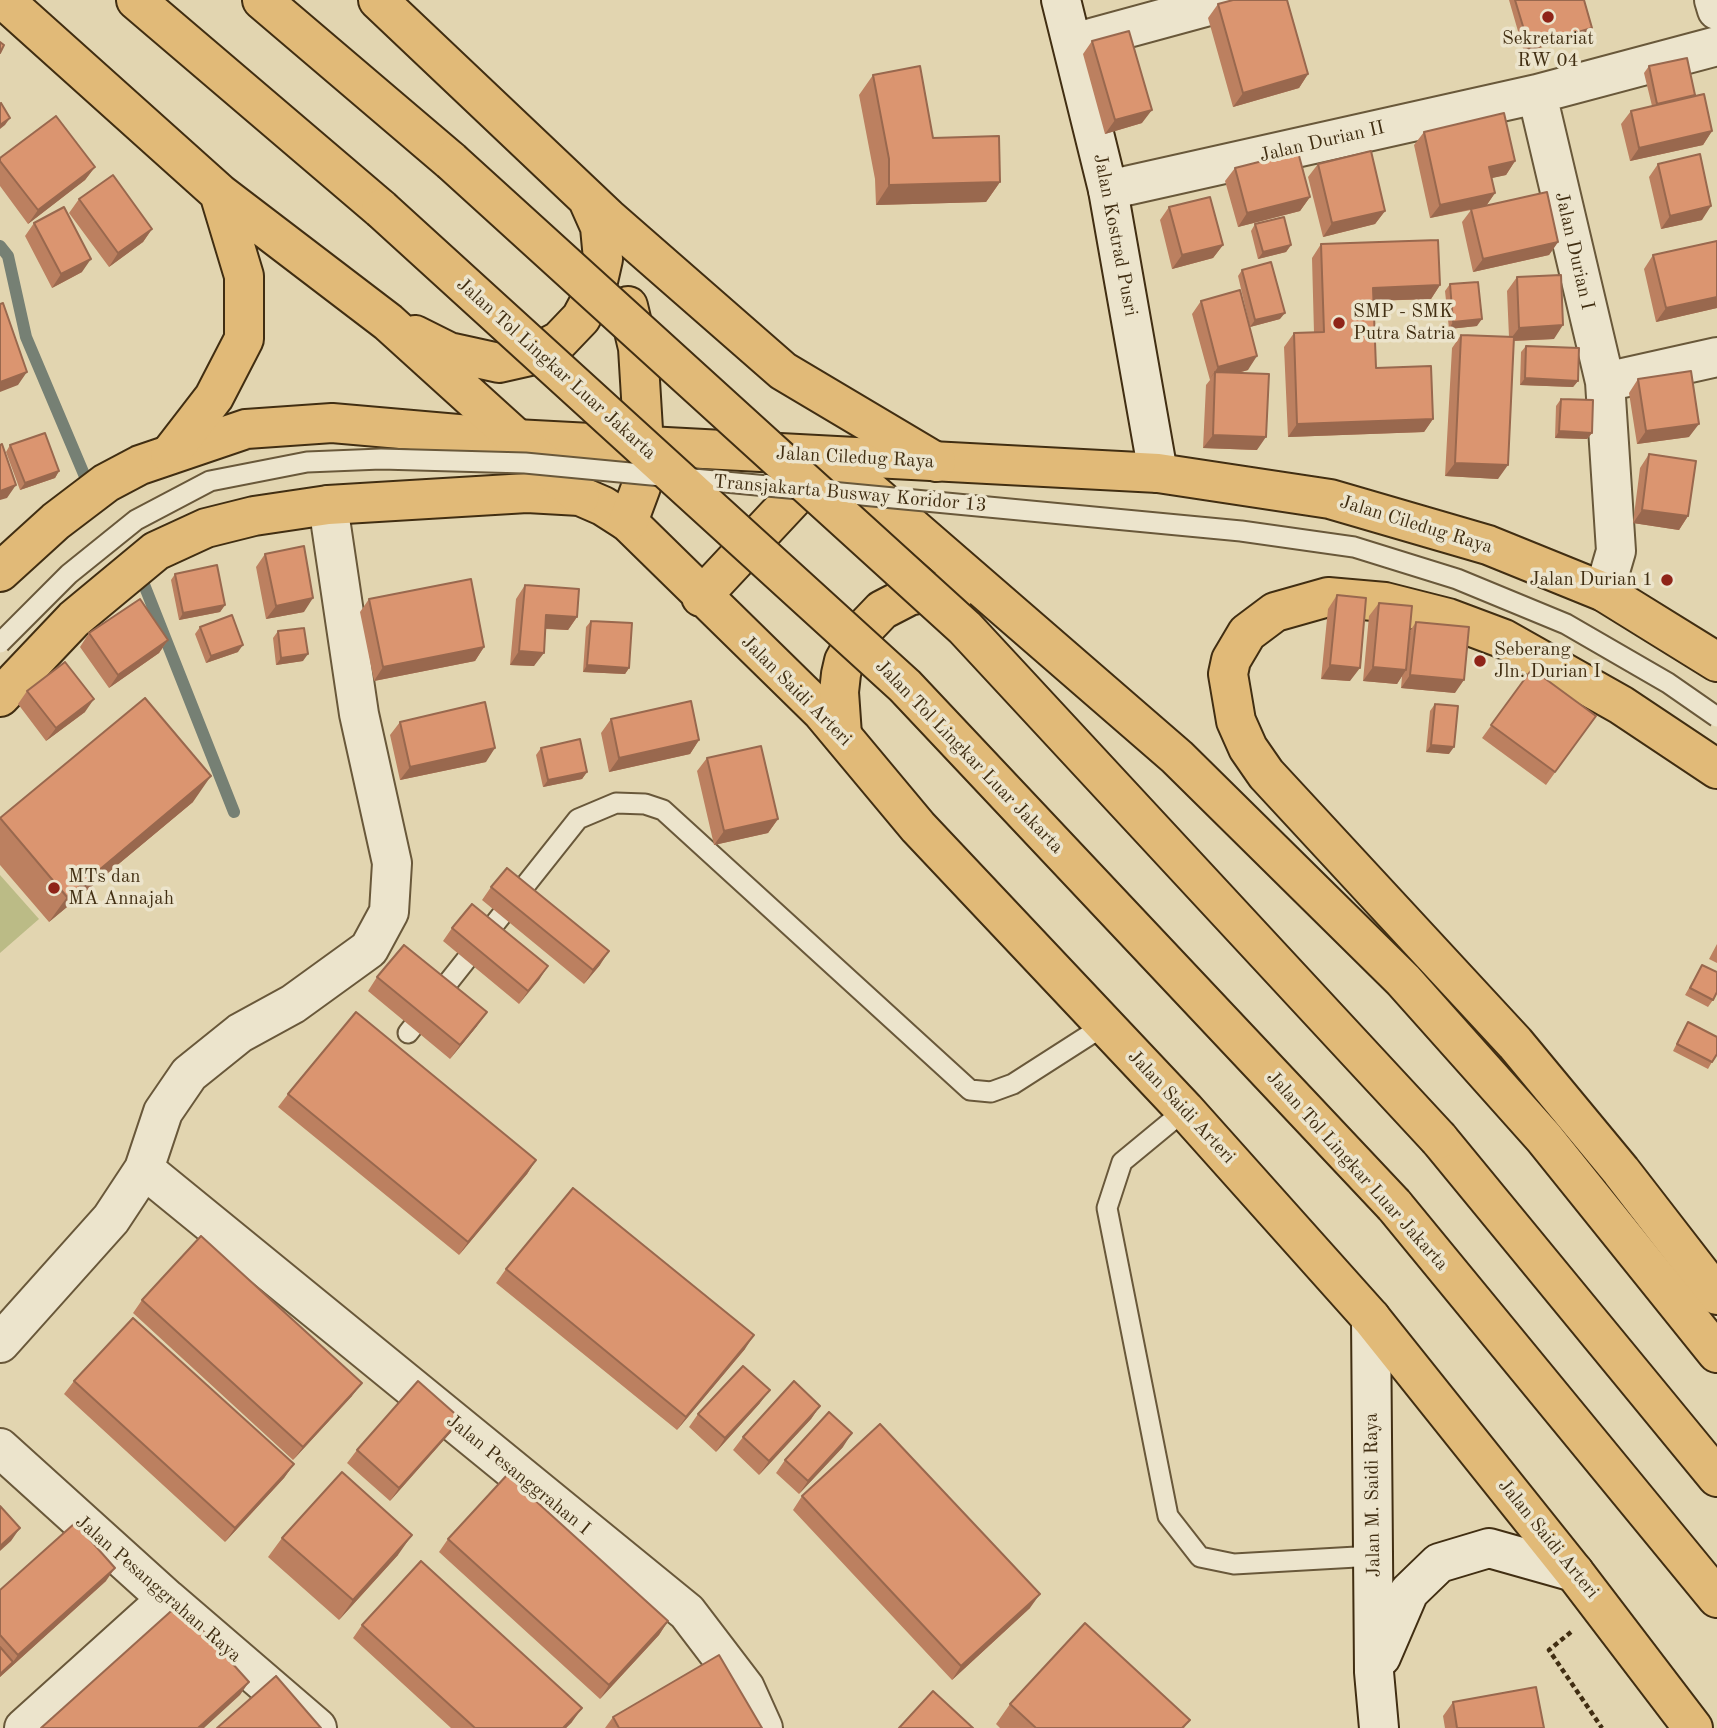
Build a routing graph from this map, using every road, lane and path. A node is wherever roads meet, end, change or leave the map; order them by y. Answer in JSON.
{"nodes":[{"id":1,"x":4,"y":0,"type":"edge"},
{"id":2,"x":136,"y":0,"type":"edge"},
{"id":3,"x":262,"y":0,"type":"edge"},
{"id":4,"x":379,"y":0,"type":"edge"},
{"id":5,"x":1061,"y":0,"type":"edge"},
{"id":6,"x":1231,"y":0,"type":"edge"},
{"id":7,"x":1714,"y":0,"type":"edge"},
{"id":8,"x":1717,"y":10,"type":"edge"},
{"id":9,"x":1073,"y":43,"type":"junction"},
{"id":10,"x":1717,"y":46,"type":"edge"},
{"id":11,"x":1537,"y":94,"type":"junction"},
{"id":12,"x":1108,"y":190,"type":"junction"},
{"id":13,"x":219,"y":193,"type":"junction"},
{"id":14,"x":598,"y":208,"type":"junction"},
{"id":15,"x":388,"y":322,"type":"junction"},
{"id":16,"x":1717,"y":357,"type":"edge"},
{"id":17,"x":1605,"y":382,"type":"junction"},
{"id":18,"x":515,"y":439,"type":"junction"},
{"id":19,"x":645,"y":446,"type":"junction"},
{"id":20,"x":170,"y":453,"type":"junction"},
{"id":21,"x":831,"y":457,"type":"junction"},
{"id":22,"x":936,"y":462,"type":"junction"},
{"id":23,"x":1158,"y":473,"type":"junction"},
{"id":24,"x":580,"y":496,"type":"junction"},
{"id":25,"x":328,"y":505,"type":"junction"},
{"id":26,"x":628,"y":522,"type":"junction"},
{"id":27,"x":0,"y":572,"type":"edge"},
{"id":28,"x":1604,"y":592,"type":"junction"},
{"id":29,"x":701,"y":597,"type":"junction"},
{"id":30,"x":1032,"y":629,"type":"junction"},
{"id":31,"x":0,"y":643,"type":"edge"},
{"id":32,"x":1717,"y":662,"type":"edge"},
{"id":33,"x":0,"y":697,"type":"edge"},
{"id":34,"x":1717,"y":717,"type":"edge"},
{"id":35,"x":842,"y":734,"type":"junction"},
{"id":36,"x":1717,"y":769,"type":"edge"},
{"id":37,"x":1105,"y":1025,"type":"junction"},
{"id":38,"x":408,"y":1033,"type":"dead end"},
{"id":39,"x":1185,"y":1110,"type":"junction"},
{"id":40,"x":144,"y":1169,"type":"junction"},
{"id":41,"x":1717,"y":1296,"type":"edge"},
{"id":42,"x":1371,"y":1318,"type":"junction"},
{"id":43,"x":0,"y":1343,"type":"edge"},
{"id":44,"x":1717,"y":1353,"type":"edge"},
{"id":45,"x":0,"y":1448,"type":"edge"},
{"id":46,"x":1717,"y":1477,"type":"edge"},
{"id":47,"x":1374,"y":1556,"type":"junction"},
{"id":48,"x":1574,"y":1572,"type":"junction"},
{"id":49,"x":1717,"y":1598,"type":"edge"},
{"id":50,"x":167,"y":1599,"type":"junction"},
{"id":51,"x":1602,"y":1607,"type":"junction"},
{"id":52,"x":1374,"y":1672,"type":"junction"},
{"id":53,"x":745,"y":1688,"type":"junction"},
{"id":54,"x":24,"y":1728,"type":"edge"},
{"id":55,"x":317,"y":1728,"type":"edge"},
{"id":56,"x":763,"y":1728,"type":"edge"},
{"id":57,"x":789,"y":1728,"type":"edge"},
{"id":58,"x":1378,"y":1728,"type":"edge"},
{"id":59,"x":1602,"y":1728,"type":"edge"},
{"id":60,"x":1693,"y":1728,"type":"edge"}],
"edges":[{"from":1,"to":13,"type":"main road"},
{"from":2,"to":49,"type":"main road","name":"Jalan Tol Lingkar Luar Jakarta","bridge":true},
{"from":3,"to":46,"type":"main road","bridge":true},
{"from":4,"to":14,"type":"main road"},
{"from":5,"to":9,"type":"street","name":"Jalan Kostrad Pusri"},
{"from":6,"to":9,"type":"street"},
{"from":7,"to":8,"type":"street"},
{"from":9,"to":12,"type":"street","name":"Jalan Kostrad Pusri"},
{"from":10,"to":11,"type":"street"},
{"from":11,"to":12,"type":"street","name":"Jalan Durian II"},
{"from":11,"to":17,"type":"street","name":"Jalan Durian I"},
{"from":12,"to":23,"type":"street","name":"Jalan Kostrad Pusri"},
{"from":13,"to":15,"type":"main road"},
{"from":13,"to":20,"type":"main road"},
{"from":14,"to":15,"type":"main road"},
{"from":14,"to":19,"type":"main road"},
{"from":14,"to":22,"type":"main road"},
{"from":15,"to":18,"type":"main road"},
{"from":16,"to":17,"type":"street"},
{"from":17,"to":28,"type":"street","name":"Jalan Durian I"},
{"from":18,"to":19,"type":"main road","name":"Jalan Ciledug Raya"},
{"from":18,"to":20,"type":"main road","name":"Jalan Ciledug Raya"},
{"from":18,"to":24,"type":"main road"},
{"from":19,"to":21,"type":"main road","name":"Jalan Ciledug Raya"},
{"from":19,"to":26,"type":"main road"},
{"from":20,"to":27,"type":"main road","name":"Jalan Ciledug Raya"},
{"from":21,"to":22,"type":"main road","name":"Jalan Ciledug Raya"},
{"from":21,"to":29,"type":"main road"},
{"from":21,"to":30,"type":"main road"},
{"from":22,"to":23,"type":"main road","name":"Jalan Ciledug Raya"},
{"from":23,"to":28,"type":"main road","name":"Jalan Ciledug Raya"},
{"from":24,"to":25,"type":"main road"},
{"from":24,"to":26,"type":"main road"},
{"from":25,"to":33,"type":"main road"},
{"from":25,"to":40,"type":"street"},
{"from":26,"to":29,"type":"main road","name":"Jalan Saidi Arteri"},
{"from":28,"to":32,"type":"main road","name":"Jalan Ciledug Raya"},
{"from":29,"to":35,"type":"main road","name":"Jalan Saidi Arteri"},
{"from":30,"to":35,"type":"main road"},
{"from":30,"to":44,"type":"main road"},
{"from":31,"to":34,"type":"lane","name":"Transjakarta Busway Koridor 13","bridge":true},
{"from":35,"to":37,"type":"main road","name":"Jalan Saidi Arteri"},
{"from":36,"to":41,"type":"main road"},
{"from":37,"to":38,"type":"lane"},
{"from":37,"to":39,"type":"main road","name":"Jalan Saidi Arteri"},
{"from":39,"to":42,"type":"main road","name":"Jalan Saidi Arteri"},
{"from":39,"to":47,"type":"lane"},
{"from":40,"to":43,"type":"street"},
{"from":40,"to":53,"type":"street","name":"Jalan Pesanggrahan I"},
{"from":42,"to":47,"type":"street","name":"Jalan M. Saidi Raya"},
{"from":42,"to":48,"type":"main road","name":"Jalan Saidi Arteri"},
{"from":45,"to":50,"type":"street","name":"Jalan Pesanggrahan Raya"},
{"from":47,"to":52,"type":"street","name":"Jalan M. Saidi Raya"},
{"from":48,"to":51,"type":"main road","name":"Jalan Saidi Arteri"},
{"from":48,"to":52,"type":"street","name":"Jalan M. Saidi Raya"},
{"from":50,"to":54,"type":"street"},
{"from":50,"to":55,"type":"street","name":"Jalan Pesanggrahan Raya"},
{"from":51,"to":59,"type":"path"},
{"from":51,"to":60,"type":"main road","name":"Jalan Saidi Arteri"},
{"from":52,"to":58,"type":"street","name":"Jalan M. Saidi Raya"},
{"from":53,"to":56,"type":"street","name":"Jalan Pesanggrahan I"},
{"from":53,"to":57,"type":"street"}]}
